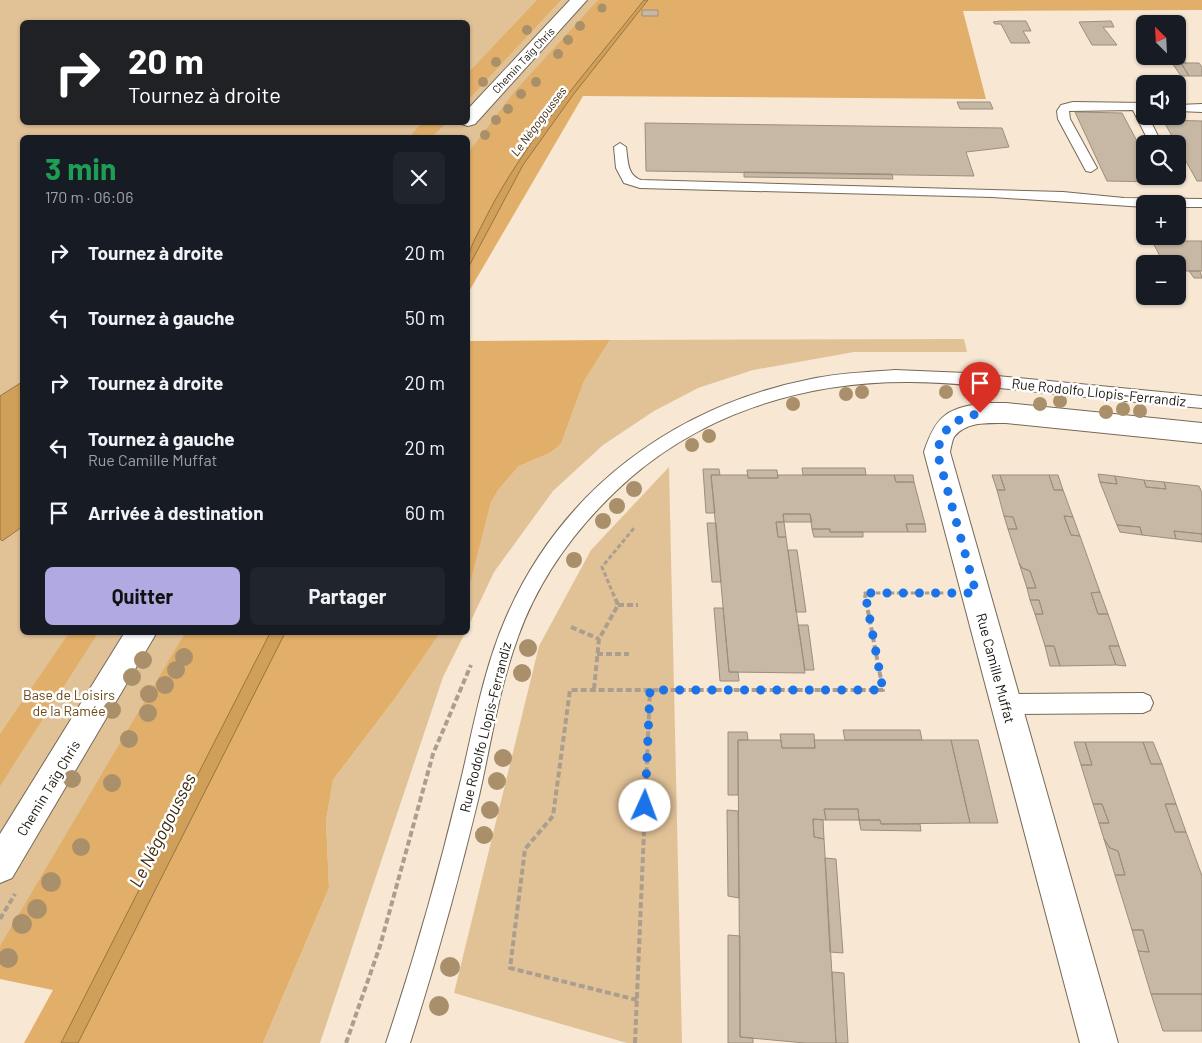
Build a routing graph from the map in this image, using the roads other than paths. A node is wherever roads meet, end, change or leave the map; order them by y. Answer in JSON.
{"nodes":[{"id":1,"x":579,"y":0,"type":"edge"},
{"id":2,"x":1136,"y":107,"type":"edge"},
{"id":3,"x":1186,"y":108,"type":"edge"},
{"id":4,"x":1202,"y":108,"type":"edge"},
{"id":5,"x":470,"y":117,"type":"edge"},
{"id":6,"x":620,"y":147,"type":"dead end"},
{"id":7,"x":1091,"y":168,"type":"dead end"},
{"id":8,"x":1202,"y":203,"type":"edge"},
{"id":9,"x":1202,"y":402,"type":"edge"},
{"id":10,"x":1202,"y":433,"type":"edge"},
{"id":11,"x":140,"y":635,"type":"edge"},
{"id":12,"x":1143,"y":703,"type":"dead end"},
{"id":13,"x":1006,"y":704,"type":"junction"},
{"id":14,"x":0,"y":866,"type":"edge"},
{"id":15,"x":398,"y":1043,"type":"edge"},
{"id":16,"x":1099,"y":1043,"type":"edge"}],
"edges":[{"from":1,"to":5,"type":"street","name":"Chemin Taïg Chris"},
{"from":2,"to":7,"type":"lane"},
{"from":3,"to":4,"type":"lane"},
{"from":6,"to":8,"type":"lane"},
{"from":9,"to":15,"type":"lane","name":"Rue Rodolfo Llopis-Ferrandiz"},
{"from":10,"to":13,"type":"street","name":"Rue Camille Muffat"},
{"from":11,"to":14,"type":"street","name":"Chemin Taïg Chris"},
{"from":12,"to":13,"type":"lane"},
{"from":13,"to":16,"type":"street","name":"Rue Camille Muffat"}]}
